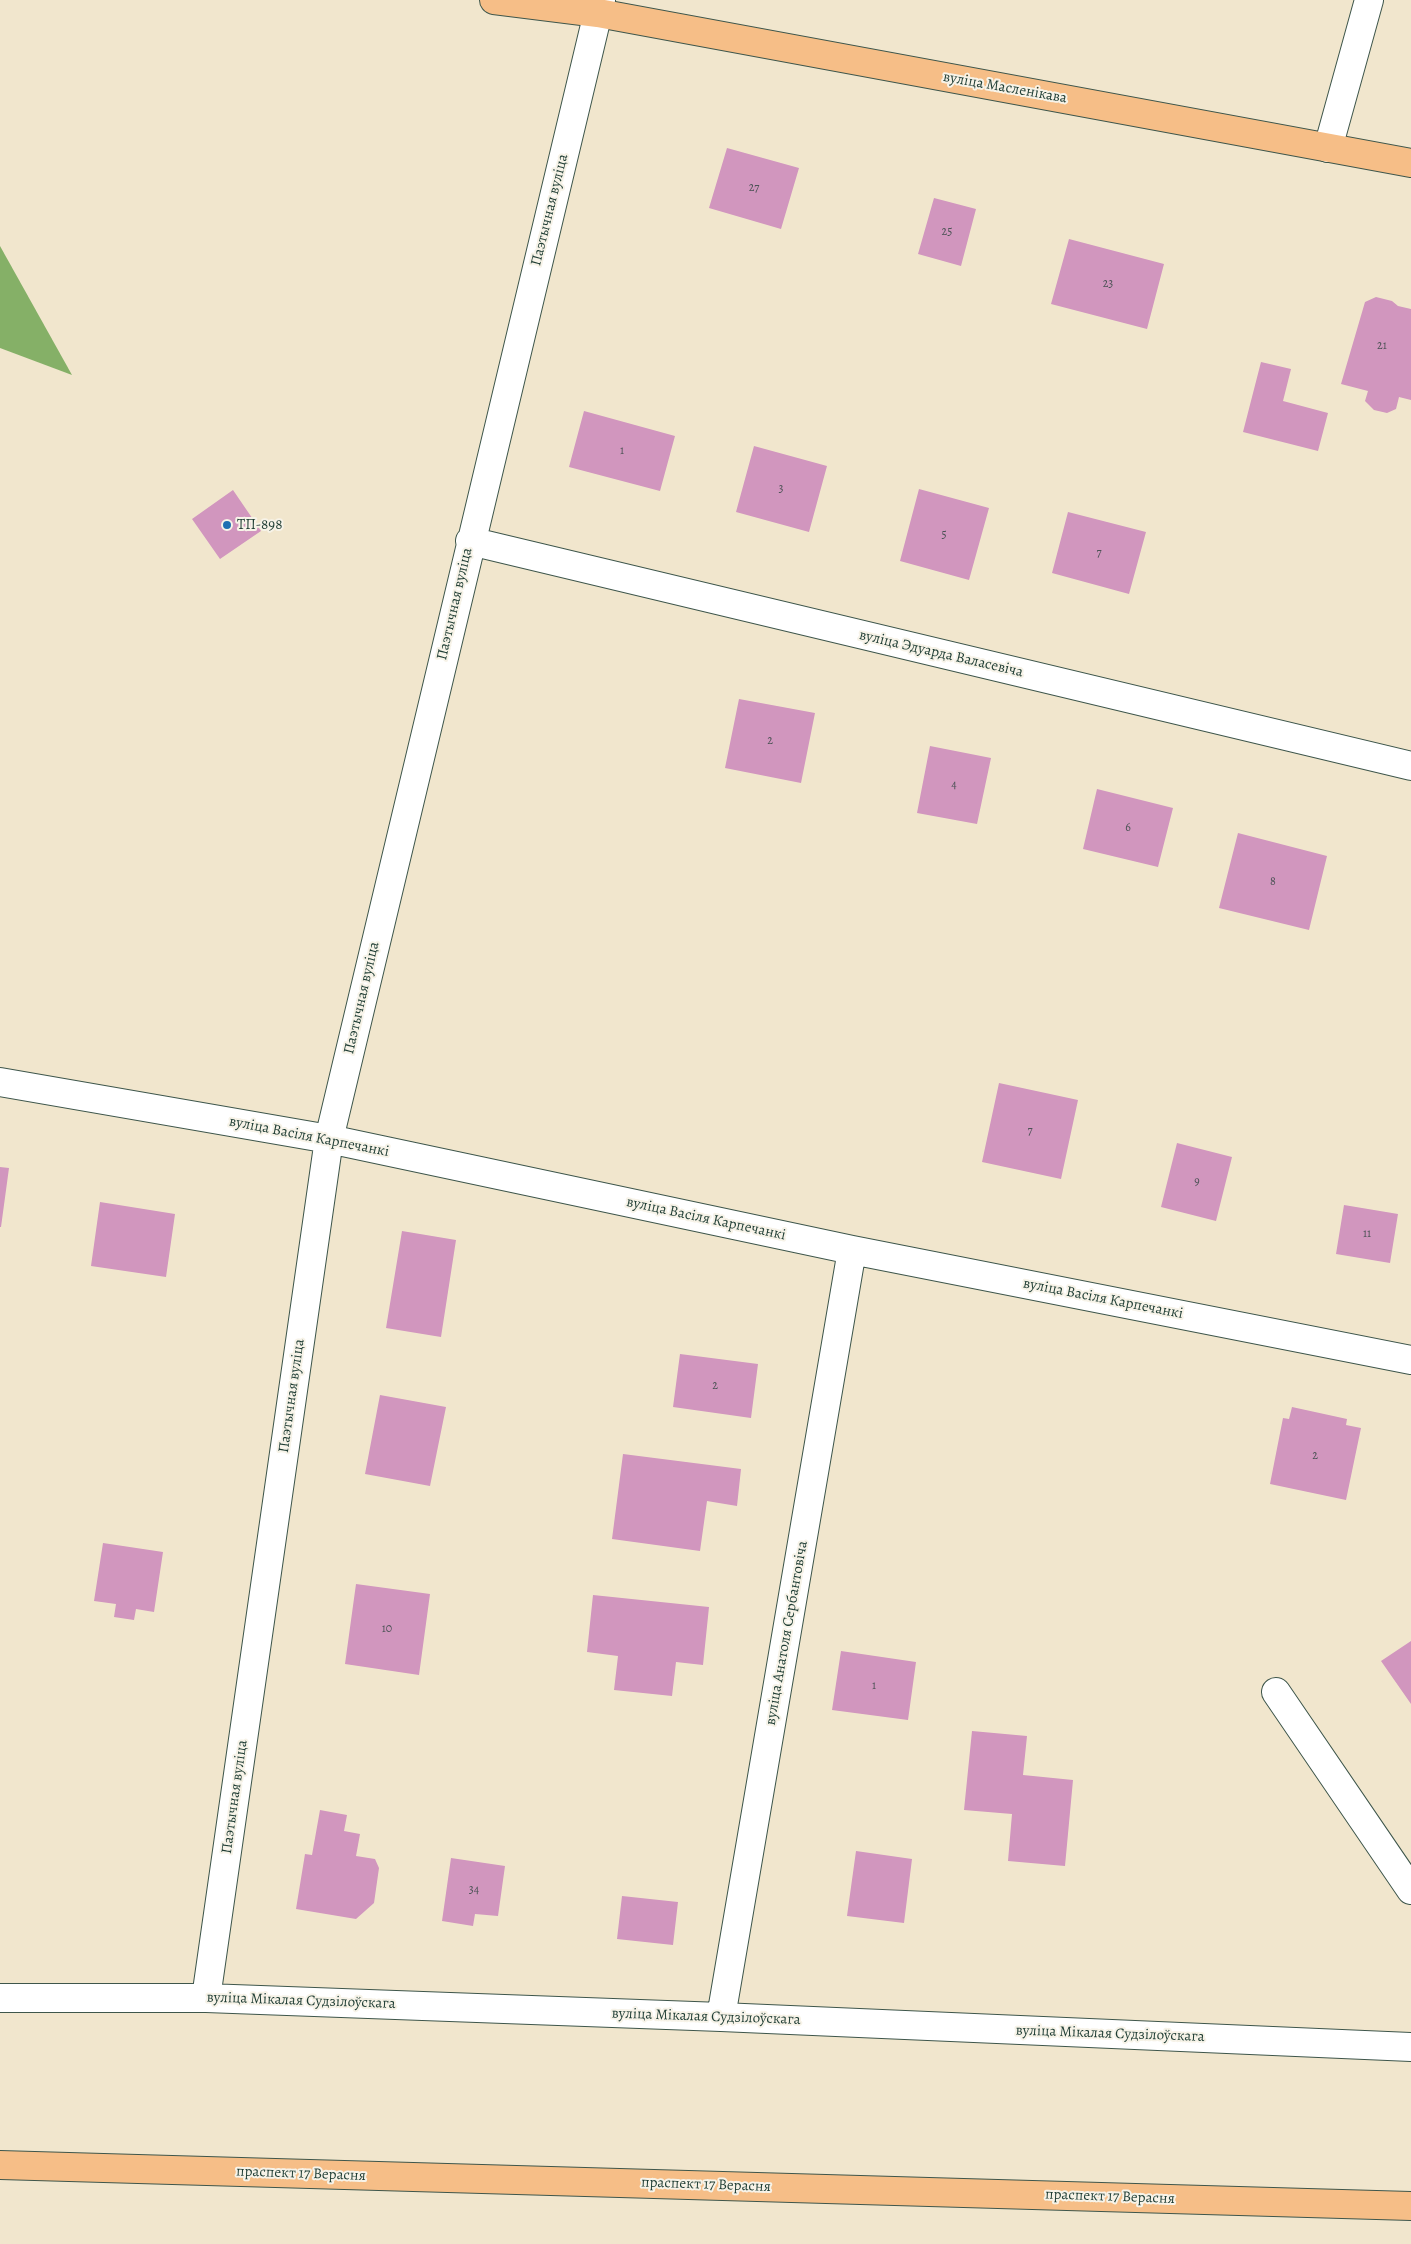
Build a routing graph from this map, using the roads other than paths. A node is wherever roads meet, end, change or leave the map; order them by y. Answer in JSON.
{"nodes":[{"id":1,"x":494,"y":0,"type":"edge"},
{"id":2,"x":1369,"y":0,"type":"edge"},
{"id":3,"x":600,"y":7,"type":"edge"},
{"id":4,"x":1328,"y":148,"type":"junction"},
{"id":5,"x":1411,"y":164,"type":"edge"},
{"id":6,"x":470,"y":541,"type":"junction"},
{"id":7,"x":1411,"y":766,"type":"edge"},
{"id":8,"x":0,"y":1082,"type":"edge"},
{"id":9,"x":329,"y":1139,"type":"junction"},
{"id":10,"x":852,"y":1250,"type":"junction"},
{"id":11,"x":1411,"y":1360,"type":"edge"},
{"id":12,"x":1276,"y":1692,"type":"dead end"},
{"id":13,"x":1411,"y":1890,"type":"edge"},
{"id":14,"x":0,"y":1998,"type":"edge"},
{"id":15,"x":206,"y":1998,"type":"junction"},
{"id":16,"x":721,"y":2017,"type":"junction"},
{"id":17,"x":1411,"y":2047,"type":"edge"},
{"id":18,"x":0,"y":2165,"type":"edge"},
{"id":19,"x":1411,"y":2206,"type":"edge"}],
"edges":[{"from":1,"to":3,"type":"main road","name":"вуліца Масленікава"},
{"from":2,"to":4,"type":"street"},
{"from":3,"to":4,"type":"main road","name":"вуліца Масленікава"},
{"from":3,"to":6,"type":"street","name":"Паэтычная вуліца"},
{"from":4,"to":5,"type":"main road","name":"вуліца Масленікава"},
{"from":6,"to":7,"type":"street","name":"вуліца Эдуарда Валасевіча"},
{"from":6,"to":9,"type":"street","name":"Паэтычная вуліца"},
{"from":8,"to":9,"type":"street","name":"вуліца Васіля Карпечанкі"},
{"from":9,"to":10,"type":"street","name":"вуліца Васіля Карпечанкі"},
{"from":9,"to":15,"type":"street","name":"Паэтычная вуліца"},
{"from":10,"to":11,"type":"street","name":"вуліца Васіля Карпечанкі"},
{"from":10,"to":16,"type":"street","name":"вуліца Анатоля Сербантовіча"},
{"from":12,"to":13,"type":"street"},
{"from":14,"to":15,"type":"street","name":"вуліца Мікалая Судзілоўскага"},
{"from":15,"to":16,"type":"street","name":"вуліца Мікалая Судзілоўскага"},
{"from":16,"to":17,"type":"street","name":"вуліца Мікалая Судзілоўскага"},
{"from":18,"to":19,"type":"main road","name":"праспект 17 Верасня"}]}
